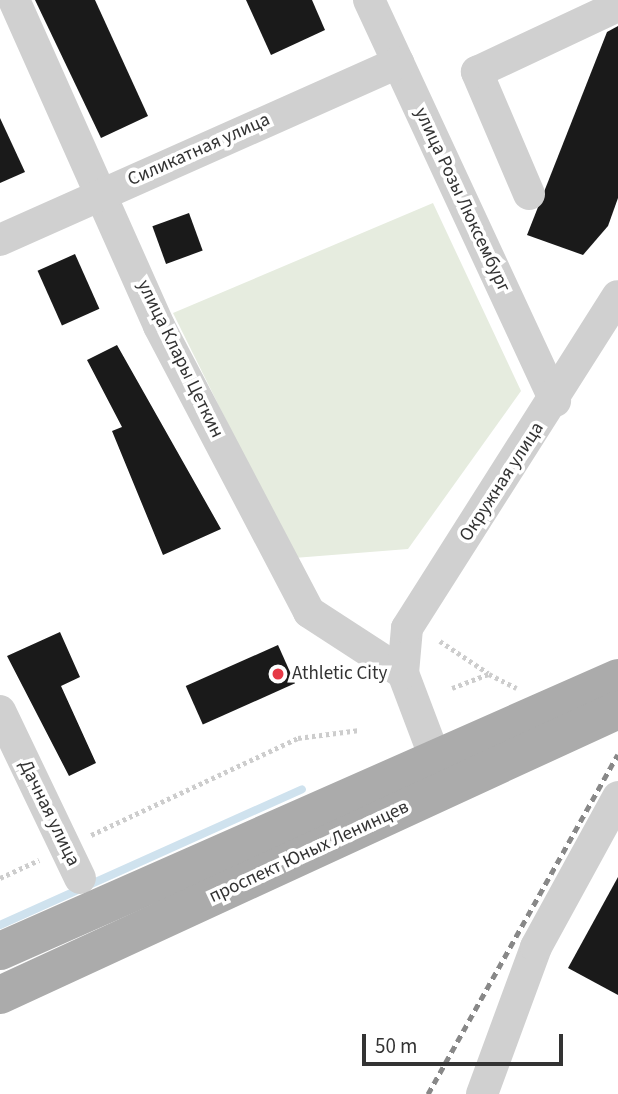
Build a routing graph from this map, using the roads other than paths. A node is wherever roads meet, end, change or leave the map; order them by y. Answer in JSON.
{"nodes":[{"id":1,"x":14,"y":0,"type":"edge"},
{"id":2,"x":369,"y":0,"type":"edge"},
{"id":3,"x":618,"y":6,"type":"edge"},
{"id":4,"x":398,"y":62,"type":"junction"},
{"id":5,"x":104,"y":192,"type":"junction"},
{"id":6,"x":529,"y":194,"type":"dead end"},
{"id":7,"x":0,"y":240,"type":"edge"},
{"id":8,"x":618,"y":296,"type":"edge"},
{"id":9,"x":555,"y":401,"type":"junction"},
{"id":10,"x":403,"y":673,"type":"junction"},
{"id":11,"x":618,"y":678,"type":"edge"},
{"id":12,"x":618,"y":709,"type":"edge"},
{"id":13,"x":0,"y":711,"type":"edge"},
{"id":14,"x":442,"y":775,"type":"junction"},
{"id":15,"x":618,"y":797,"type":"edge"},
{"id":16,"x":80,"y":878,"type":"dead end"},
{"id":17,"x":0,"y":951,"type":"edge"},
{"id":18,"x":0,"y":995,"type":"edge"},
{"id":19,"x":482,"y":1094,"type":"edge"}],
"edges":[{"from":1,"to":5,"type":"street","name":"улица Клары Цеткин"},
{"from":2,"to":4,"type":"street","name":"улица Розы Люксембург"},
{"from":3,"to":6,"type":"street"},
{"from":4,"to":5,"type":"street","name":"Силикатная улица"},
{"from":4,"to":9,"type":"street","name":"улица Розы Люксембург"},
{"from":5,"to":7,"type":"street","name":"Силикатная улица"},
{"from":5,"to":10,"type":"street","name":"улица Клары Цеткин"},
{"from":8,"to":9,"type":"street","name":"Окружная улица"},
{"from":9,"to":10,"type":"street","name":"Окружная улица"},
{"from":10,"to":14,"type":"street"},
{"from":11,"to":14,"type":"main road","name":"проспект Юных Ленинцев"},
{"from":12,"to":14,"type":"main road","name":"проспект Юных Ленинцев"},
{"from":13,"to":16,"type":"street","name":"Дачная улица"},
{"from":14,"to":17,"type":"main road","name":"проспект Юных Ленинцев"},
{"from":14,"to":18,"type":"main road","name":"проспект Юных Ленинцев"},
{"from":15,"to":19,"type":"street"}]}
